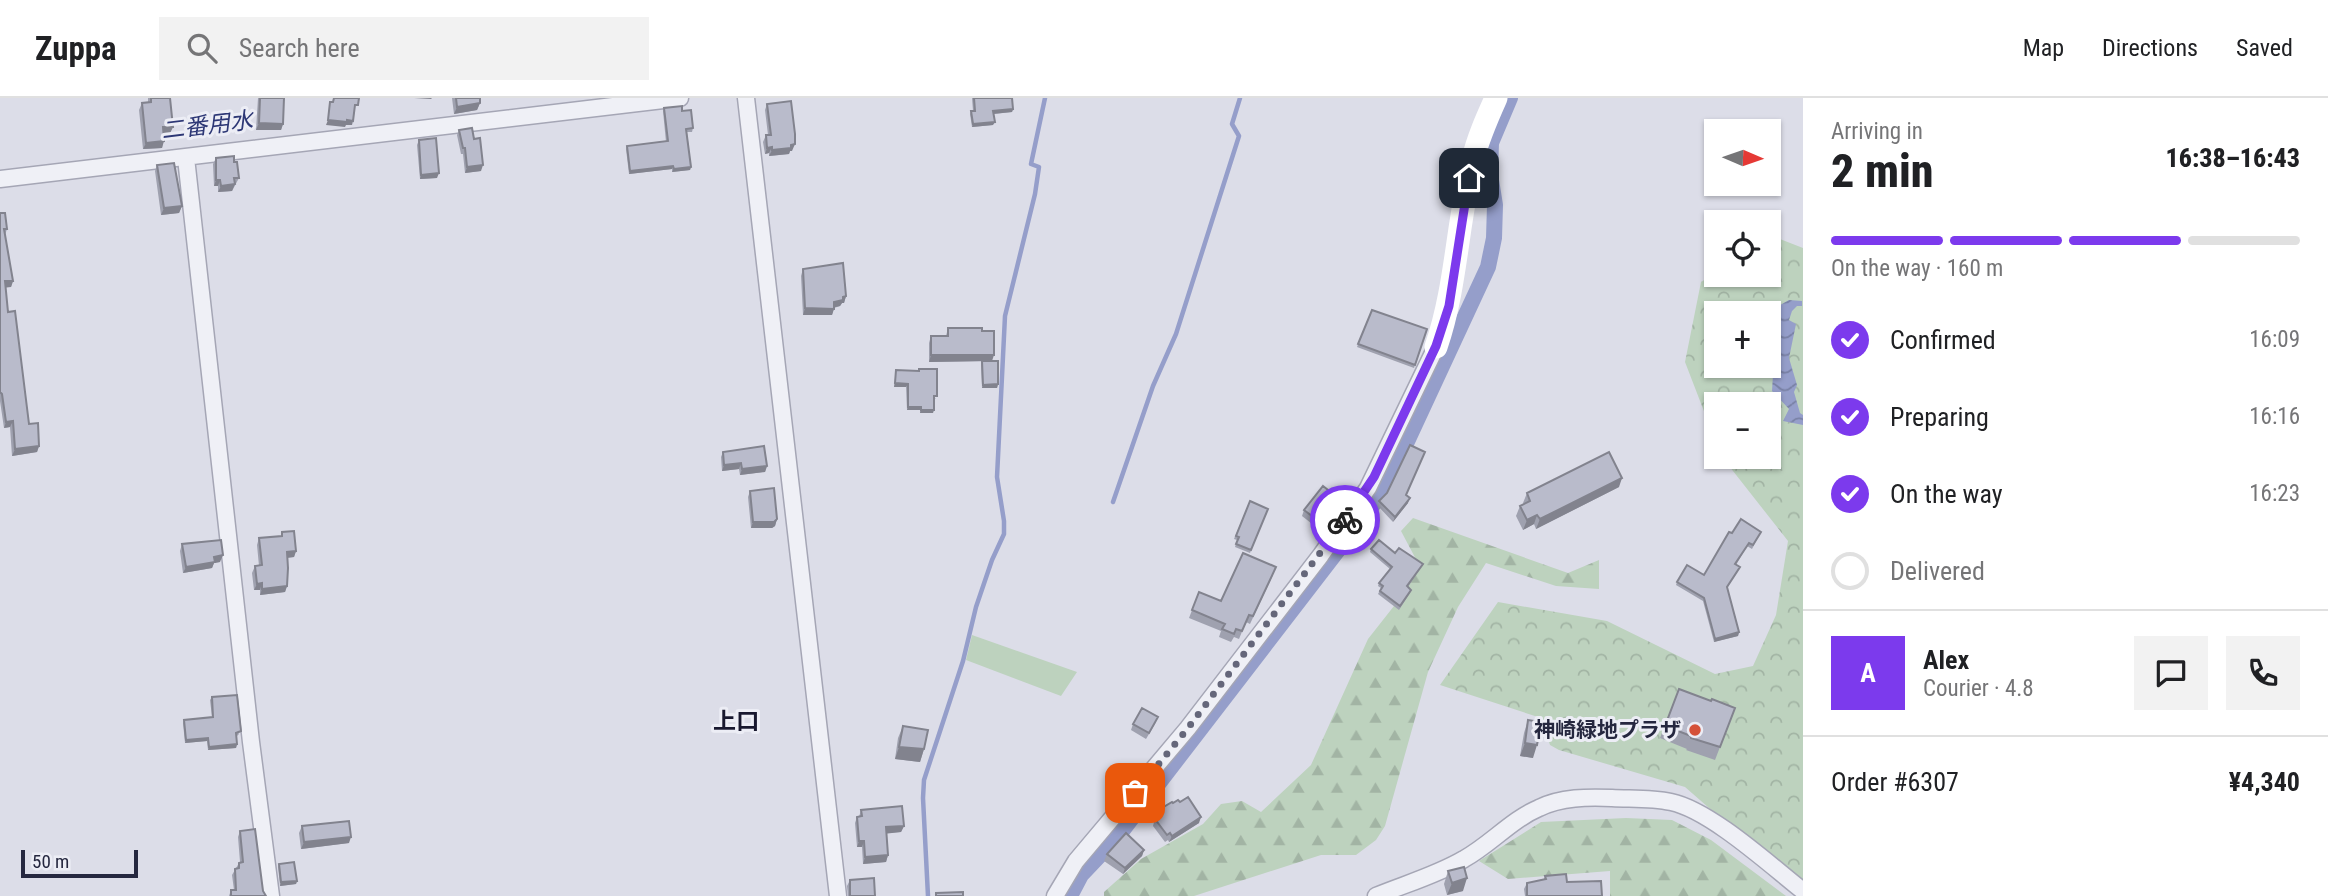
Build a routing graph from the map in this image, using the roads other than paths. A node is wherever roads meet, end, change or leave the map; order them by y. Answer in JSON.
{"nodes":[{"id":1,"x":680,"y":98,"type":"edge"},
{"id":2,"x":746,"y":98,"type":"edge"},
{"id":3,"x":1496,"y":98,"type":"edge"},
{"id":4,"x":186,"y":158,"type":"junction"},
{"id":5,"x":0,"y":179,"type":"edge"},
{"id":6,"x":1436,"y":346,"type":"joint"},
{"id":7,"x":1803,"y":891,"type":"edge"},
{"id":8,"x":271,"y":896,"type":"edge"},
{"id":9,"x":838,"y":896,"type":"edge"},
{"id":10,"x":1055,"y":896,"type":"edge"},
{"id":11,"x":1376,"y":896,"type":"edge"}],
"edges":[{"from":1,"to":4,"type":"street"},
{"from":2,"to":9,"type":"street"},
{"from":3,"to":6,"type":"street"},
{"from":4,"to":5,"type":"street"},
{"from":4,"to":8,"type":"street"},
{"from":6,"to":10,"type":"street"},
{"from":7,"to":11,"type":"street"}]}
